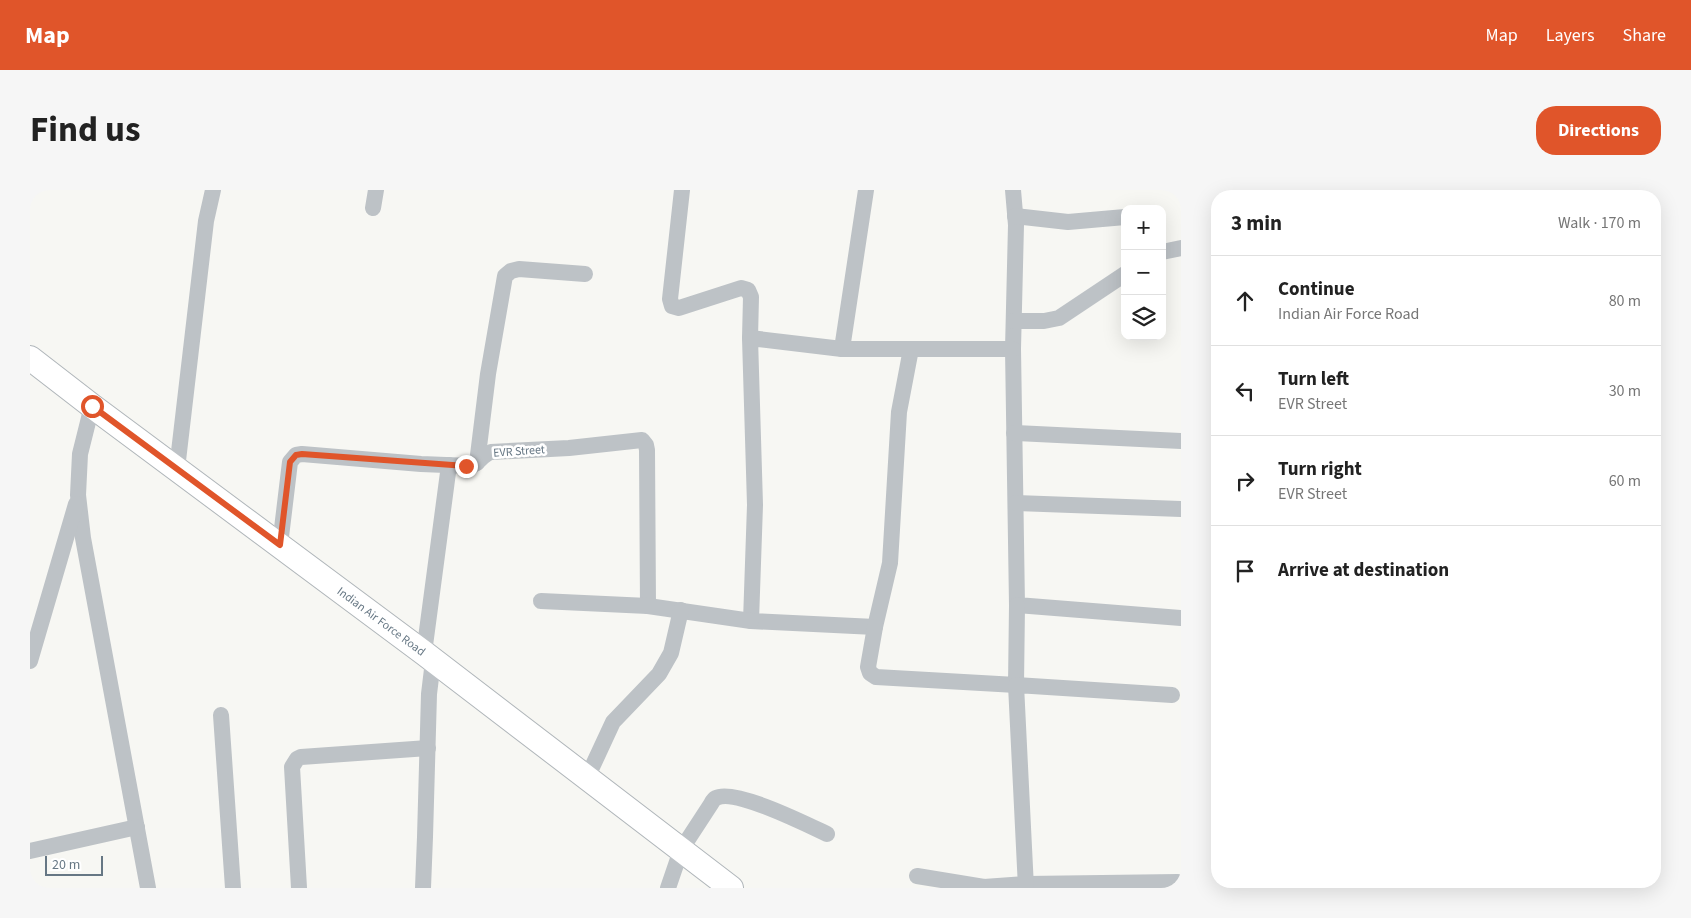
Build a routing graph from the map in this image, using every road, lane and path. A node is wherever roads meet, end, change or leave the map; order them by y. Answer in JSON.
{"nodes":[{"id":1,"x":213,"y":190,"type":"edge"},
{"id":2,"x":376,"y":190,"type":"edge"},
{"id":3,"x":682,"y":190,"type":"edge"},
{"id":4,"x":866,"y":190,"type":"edge"},
{"id":5,"x":1013,"y":190,"type":"edge"},
{"id":6,"x":373,"y":208,"type":"dead end"},
{"id":7,"x":1015,"y":216,"type":"junction"},
{"id":8,"x":1121,"y":217,"type":"edge"},
{"id":9,"x":1181,"y":248,"type":"edge"},
{"id":10,"x":1166,"y":251,"type":"edge"},
{"id":11,"x":585,"y":274,"type":"dead end"},
{"id":12,"x":1121,"y":277,"type":"edge"},
{"id":13,"x":1014,"y":321,"type":"junction"},
{"id":14,"x":750,"y":338,"type":"junction"},
{"id":15,"x":1013,"y":348,"type":"junction"},
{"id":16,"x":842,"y":349,"type":"junction"},
{"id":17,"x":911,"y":349,"type":"junction"},
{"id":18,"x":30,"y":358,"type":"edge"},
{"id":19,"x":92,"y":406,"type":"junction"},
{"id":20,"x":1014,"y":433,"type":"junction"},
{"id":21,"x":1181,"y":441,"type":"edge"},
{"id":22,"x":477,"y":463,"type":"junction"},
{"id":23,"x":449,"y":465,"type":"junction"},
{"id":24,"x":177,"y":469,"type":"junction"},
{"id":25,"x":78,"y":495,"type":"junction"},
{"id":26,"x":1016,"y":503,"type":"junction"},
{"id":27,"x":1181,"y":509,"type":"edge"},
{"id":28,"x":280,"y":545,"type":"junction"},
{"id":29,"x":540,"y":601,"type":"dead end"},
{"id":30,"x":1017,"y":605,"type":"junction"},
{"id":31,"x":648,"y":606,"type":"junction"},
{"id":32,"x":681,"y":610,"type":"junction"},
{"id":33,"x":1181,"y":618,"type":"edge"},
{"id":34,"x":751,"y":621,"type":"junction"},
{"id":35,"x":875,"y":627,"type":"junction"},
{"id":36,"x":429,"y":657,"type":"junction"},
{"id":37,"x":30,"y":661,"type":"edge"},
{"id":38,"x":1016,"y":685,"type":"junction"},
{"id":39,"x":1172,"y":695,"type":"dead end"},
{"id":40,"x":221,"y":715,"type":"dead end"},
{"id":41,"x":428,"y":748,"type":"junction"},
{"id":42,"x":588,"y":778,"type":"junction"},
{"id":43,"x":137,"y":827,"type":"junction"},
{"id":44,"x":827,"y":834,"type":"dead end"},
{"id":45,"x":681,"y":850,"type":"junction"},
{"id":46,"x":30,"y":851,"type":"edge"},
{"id":47,"x":917,"y":876,"type":"dead end"},
{"id":48,"x":1179,"y":884,"type":"edge"},
{"id":49,"x":1026,"y":886,"type":"edge"},
{"id":50,"x":148,"y":888,"type":"edge"},
{"id":51,"x":233,"y":888,"type":"edge"},
{"id":52,"x":299,"y":888,"type":"edge"},
{"id":53,"x":422,"y":888,"type":"edge"},
{"id":54,"x":668,"y":888,"type":"edge"},
{"id":55,"x":731,"y":888,"type":"edge"}],
"edges":[{"from":1,"to":24,"type":"street"},
{"from":2,"to":6,"type":"street"},
{"from":3,"to":14,"type":"street"},
{"from":4,"to":16,"type":"street"},
{"from":5,"to":7,"type":"street"},
{"from":7,"to":8,"type":"street"},
{"from":7,"to":13,"type":"street"},
{"from":9,"to":10,"type":"street"},
{"from":11,"to":22,"type":"street"},
{"from":12,"to":13,"type":"street"},
{"from":13,"to":15,"type":"street"},
{"from":14,"to":16,"type":"street"},
{"from":14,"to":34,"type":"street"},
{"from":15,"to":17,"type":"street"},
{"from":15,"to":20,"type":"street"},
{"from":16,"to":17,"type":"street"},
{"from":17,"to":35,"type":"street"},
{"from":18,"to":19,"type":"main road","name":"Indian Air Force Road"},
{"from":19,"to":24,"type":"main road","name":"Indian Air Force Road"},
{"from":19,"to":25,"type":"street"},
{"from":20,"to":21,"type":"street"},
{"from":20,"to":26,"type":"street"},
{"from":22,"to":23,"type":"street","name":"EVR Street"},
{"from":22,"to":31,"type":"street","name":"EVR Street"},
{"from":23,"to":28,"type":"street","name":"EVR Street"},
{"from":23,"to":36,"type":"street"},
{"from":24,"to":28,"type":"main road","name":"Indian Air Force Road"},
{"from":25,"to":37,"type":"street"},
{"from":25,"to":43,"type":"street"},
{"from":26,"to":27,"type":"street"},
{"from":26,"to":30,"type":"street"},
{"from":28,"to":36,"type":"main road","name":"Indian Air Force Road"},
{"from":29,"to":31,"type":"street"},
{"from":30,"to":33,"type":"street"},
{"from":30,"to":38,"type":"street"},
{"from":31,"to":32,"type":"street"},
{"from":32,"to":34,"type":"street"},
{"from":32,"to":42,"type":"street"},
{"from":34,"to":35,"type":"street"},
{"from":35,"to":38,"type":"street"},
{"from":36,"to":41,"type":"street"},
{"from":36,"to":42,"type":"main road","name":"Indian Air Force Road"},
{"from":38,"to":39,"type":"street"},
{"from":38,"to":49,"type":"street"},
{"from":40,"to":51,"type":"street"},
{"from":41,"to":52,"type":"street"},
{"from":41,"to":53,"type":"street"},
{"from":42,"to":45,"type":"main road","name":"Indian Air Force Road"},
{"from":43,"to":46,"type":"street"},
{"from":43,"to":50,"type":"street"},
{"from":44,"to":45,"type":"street"},
{"from":45,"to":54,"type":"street"},
{"from":45,"to":55,"type":"main road","name":"Indian Air Force Road"},
{"from":47,"to":49,"type":"street"},
{"from":48,"to":49,"type":"street"}]}
